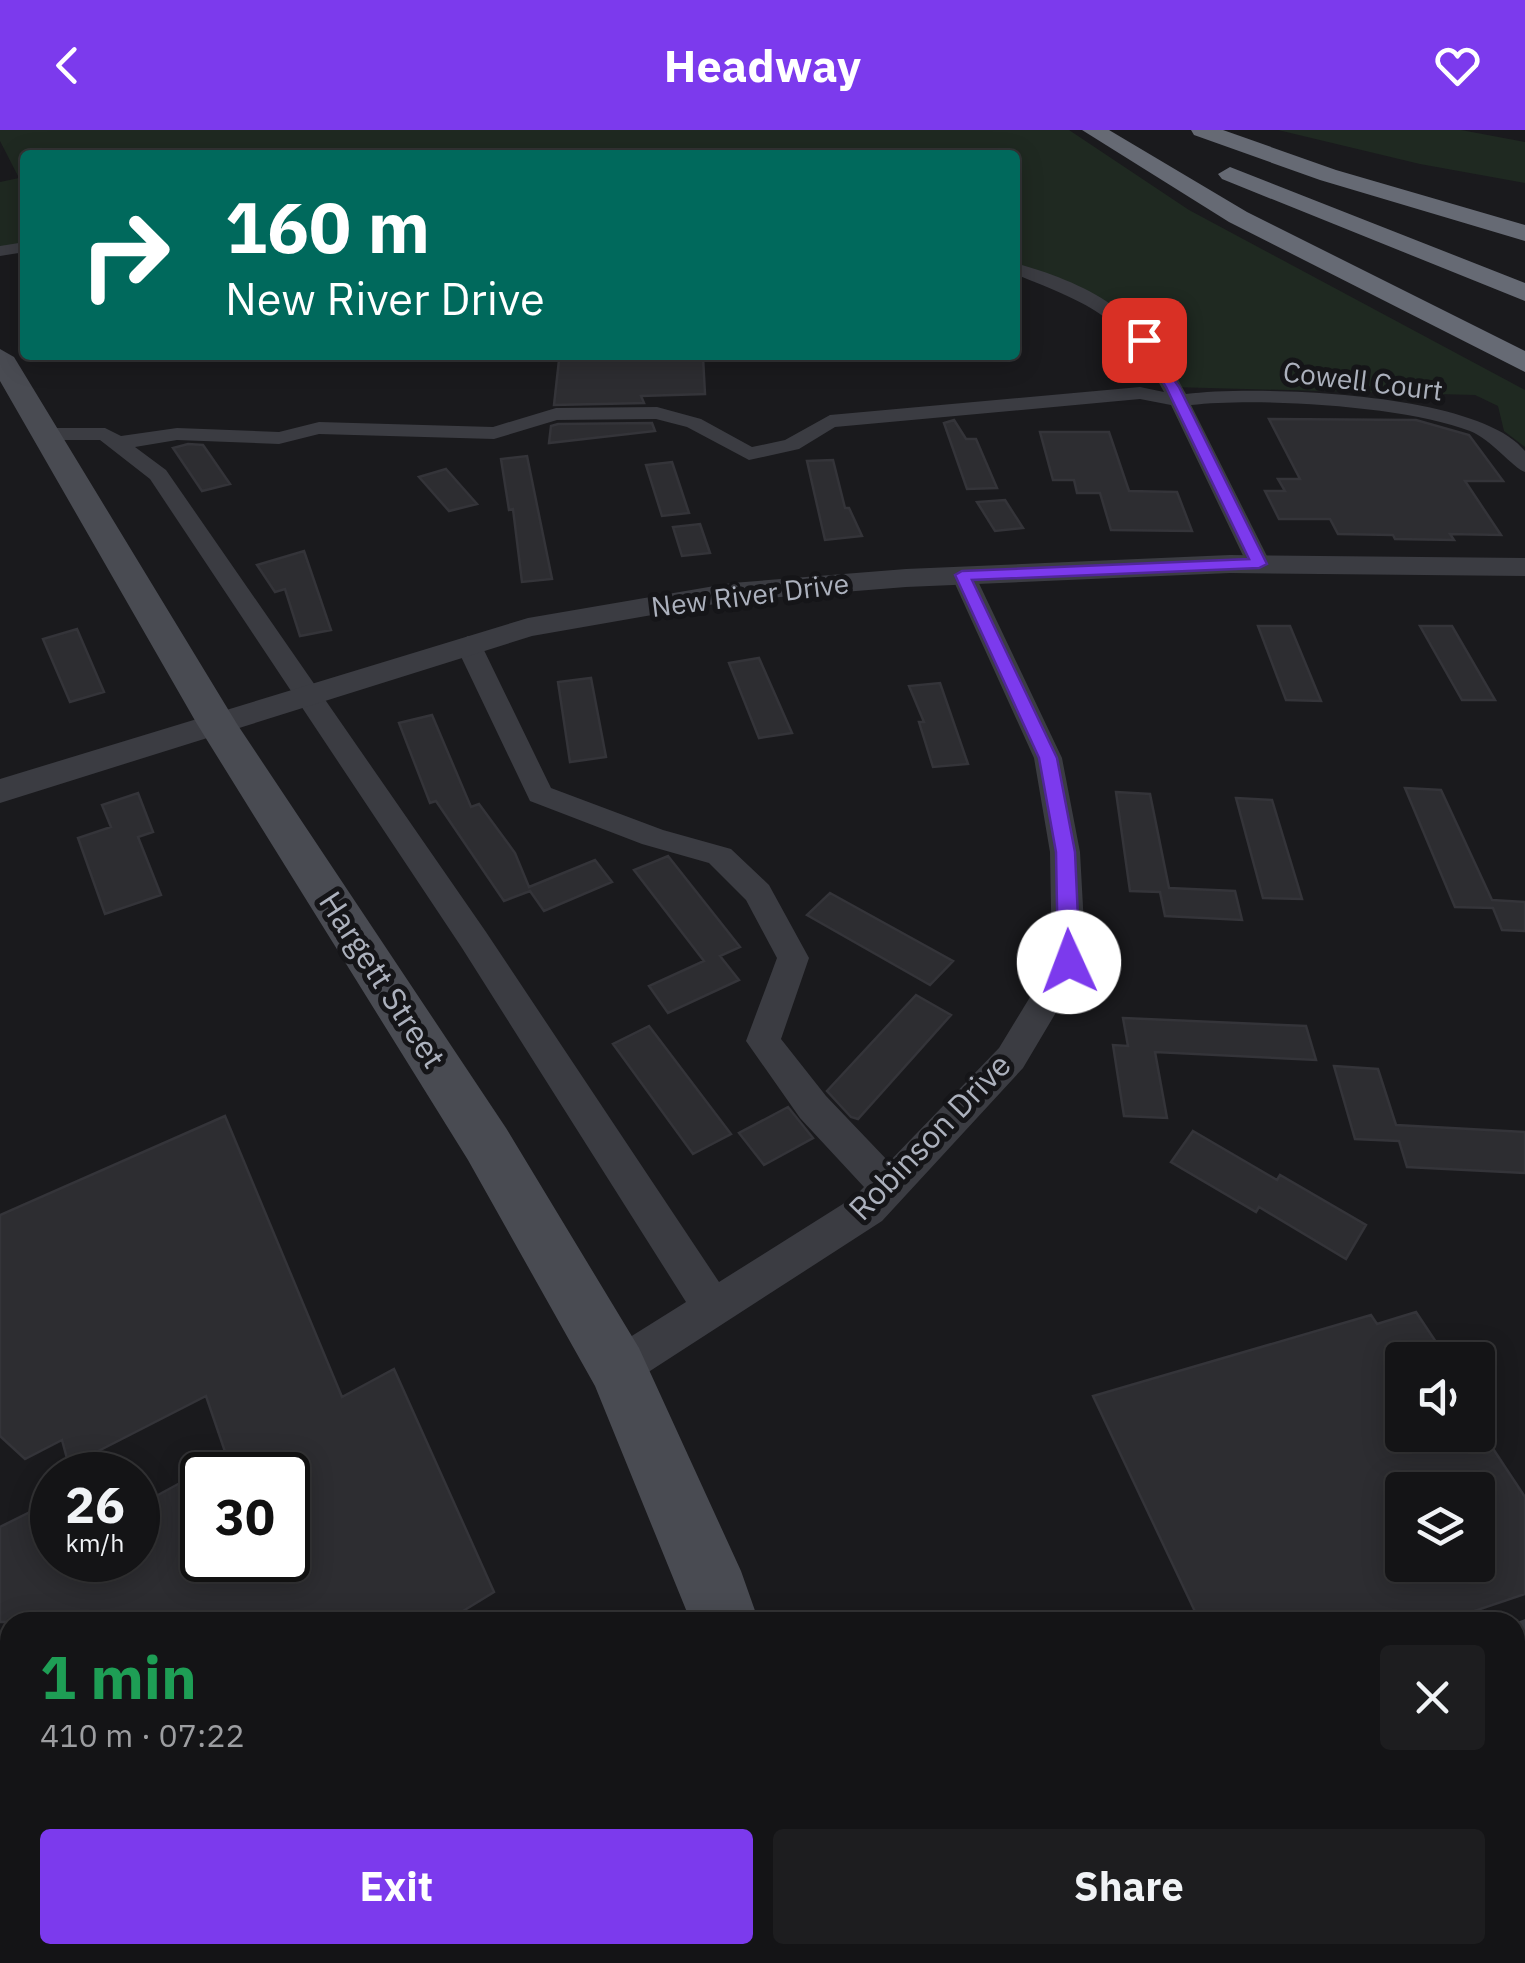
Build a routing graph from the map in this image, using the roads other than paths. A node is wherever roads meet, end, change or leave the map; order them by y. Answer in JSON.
{"nodes":[{"id":1,"x":1093,"y":130,"type":"edge"},
{"id":2,"x":1131,"y":130,"type":"edge"},
{"id":3,"x":1202,"y":130,"type":"edge"},
{"id":4,"x":1249,"y":130,"type":"edge"},
{"id":5,"x":1172,"y":148,"type":"dead end"},
{"id":6,"x":1344,"y":155,"type":"dead end"},
{"id":7,"x":1205,"y":164,"type":"dead end"},
{"id":8,"x":1525,"y":233,"type":"edge"},
{"id":9,"x":1020,"y":270,"type":"edge"},
{"id":10,"x":1525,"y":294,"type":"edge"},
{"id":11,"x":0,"y":357,"type":"edge"},
{"id":12,"x":1525,"y":363,"type":"edge"},
{"id":13,"x":1179,"y":401,"type":"junction"},
{"id":14,"x":46,"y":434,"type":"junction"},
{"id":15,"x":117,"y":443,"type":"junction"},
{"id":16,"x":1525,"y":465,"type":"edge"},
{"id":17,"x":1259,"y":564,"type":"junction"},
{"id":18,"x":1525,"y":567,"type":"edge"},
{"id":19,"x":962,"y":575,"type":"junction"},
{"id":20,"x":468,"y":644,"type":"junction"},
{"id":21,"x":304,"y":695,"type":"junction"},
{"id":22,"x":217,"y":724,"type":"junction"},
{"id":23,"x":0,"y":791,"type":"edge"},
{"id":24,"x":888,"y":1188,"type":"junction"},
{"id":25,"x":713,"y":1308,"type":"junction"},
{"id":26,"x":618,"y":1368,"type":"junction"},
{"id":27,"x":722,"y":1612,"type":"edge"}],
"edges":[{"from":1,"to":12,"type":"highway"},
{"from":2,"to":5,"type":"highway"},
{"from":3,"to":8,"type":"highway"},
{"from":4,"to":6,"type":"highway"},
{"from":7,"to":10,"type":"highway"},
{"from":9,"to":13,"type":"street"},
{"from":11,"to":14,"type":"main road","name":"Hargett Street"},
{"from":13,"to":15,"type":"street","name":"Cowell Court"},
{"from":13,"to":16,"type":"street","name":"Cowell Court"},
{"from":13,"to":17,"type":"street"},
{"from":14,"to":15,"type":"street"},
{"from":14,"to":22,"type":"main road","name":"Hargett Street"},
{"from":15,"to":21,"type":"street"},
{"from":17,"to":18,"type":"street","name":"New River Drive"},
{"from":17,"to":19,"type":"street","name":"New River Drive"},
{"from":19,"to":20,"type":"street","name":"New River Drive"},
{"from":19,"to":24,"type":"street","name":"Robinson Drive"},
{"from":20,"to":21,"type":"street","name":"New River Drive"},
{"from":20,"to":24,"type":"street"},
{"from":21,"to":22,"type":"street","name":"New River Drive"},
{"from":21,"to":25,"type":"street"},
{"from":22,"to":23,"type":"street","name":"New River Drive"},
{"from":22,"to":26,"type":"main road","name":"Hargett Street"},
{"from":24,"to":25,"type":"street","name":"Robinson Drive"},
{"from":25,"to":26,"type":"street","name":"Robinson Drive"},
{"from":26,"to":27,"type":"main road","name":"Hargett Street"}]}
